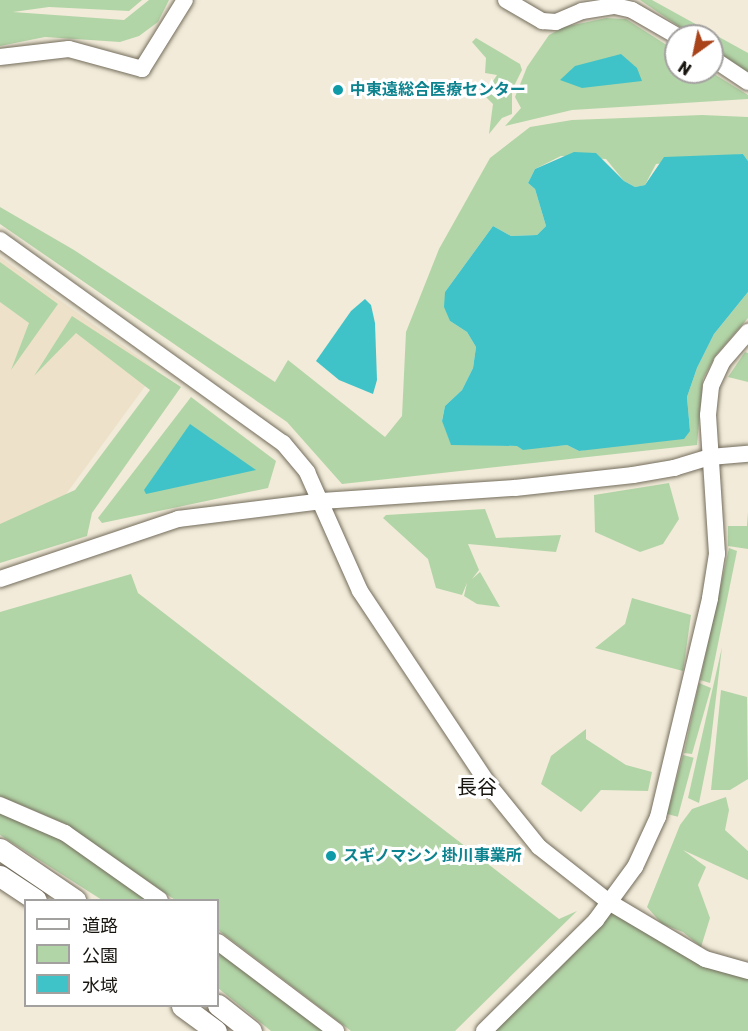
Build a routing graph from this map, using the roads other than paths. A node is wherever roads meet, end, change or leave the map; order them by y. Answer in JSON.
{"nodes":[{"id":1,"x":185,"y":0,"type":"edge"},
{"id":2,"x":506,"y":0,"type":"edge"},
{"id":3,"x":664,"y":28,"type":"edge"},
{"id":4,"x":0,"y":57,"type":"edge"},
{"id":5,"x":724,"y":66,"type":"edge"},
{"id":6,"x":748,"y":82,"type":"edge"},
{"id":7,"x":0,"y":240,"type":"edge"},
{"id":8,"x":748,"y":332,"type":"edge"},
{"id":9,"x":748,"y":454,"type":"edge"},
{"id":10,"x":710,"y":457,"type":"junction"},
{"id":11,"x":322,"y":501,"type":"junction"},
{"id":12,"x":0,"y":579,"type":"edge"},
{"id":13,"x":0,"y":805,"type":"edge"},
{"id":14,"x":0,"y":849,"type":"edge"},
{"id":15,"x":0,"y":876,"type":"edge"},
{"id":16,"x":34,"y":899,"type":"edge"},
{"id":17,"x":74,"y":899,"type":"edge"},
{"id":18,"x":159,"y":899,"type":"edge"},
{"id":19,"x":609,"y":902,"type":"junction"},
{"id":20,"x":219,"y":943,"type":"edge"},
{"id":21,"x":748,"y":971,"type":"edge"},
{"id":22,"x":219,"y":1006,"type":"edge"},
{"id":23,"x":185,"y":1007,"type":"edge"},
{"id":24,"x":216,"y":1031,"type":"edge"},
{"id":25,"x":251,"y":1031,"type":"edge"},
{"id":26,"x":336,"y":1031,"type":"edge"},
{"id":27,"x":484,"y":1031,"type":"edge"}],
"edges":[{"from":1,"to":4,"type":"street"},
{"from":2,"to":3,"type":"street"},
{"from":5,"to":6,"type":"street"},
{"from":7,"to":11,"type":"street"},
{"from":8,"to":10,"type":"street"},
{"from":9,"to":10,"type":"street"},
{"from":10,"to":11,"type":"street"},
{"from":10,"to":19,"type":"street"},
{"from":11,"to":12,"type":"street"},
{"from":11,"to":19,"type":"street"},
{"from":13,"to":18,"type":"street"},
{"from":14,"to":17,"type":"highway"},
{"from":15,"to":16,"type":"highway"},
{"from":19,"to":21,"type":"street"},
{"from":19,"to":27,"type":"street"},
{"from":20,"to":26,"type":"street"},
{"from":22,"to":25,"type":"highway"},
{"from":23,"to":24,"type":"highway"}]}
